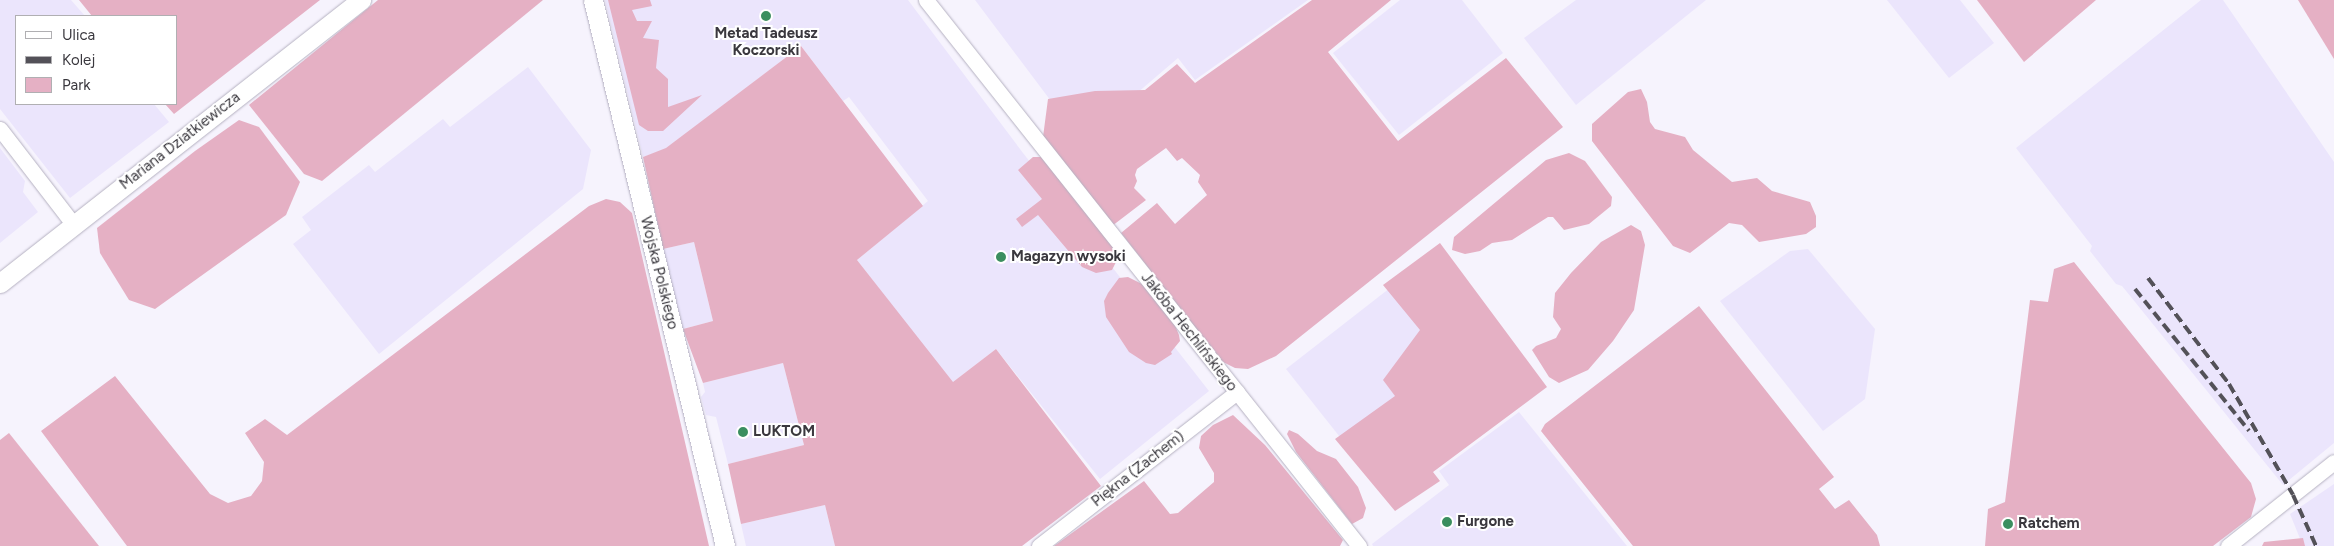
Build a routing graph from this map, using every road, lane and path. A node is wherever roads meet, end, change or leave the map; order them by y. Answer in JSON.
{"nodes":[{"id":1,"x":361,"y":0,"type":"edge"},
{"id":2,"x":593,"y":0,"type":"edge"},
{"id":3,"x":926,"y":0,"type":"edge"},
{"id":4,"x":0,"y":129,"type":"edge"},
{"id":5,"x":74,"y":225,"type":"junction"},
{"id":6,"x":0,"y":284,"type":"edge"},
{"id":7,"x":1237,"y":392,"type":"junction"},
{"id":8,"x":2334,"y":462,"type":"edge"},
{"id":9,"x":725,"y":546,"type":"edge"},
{"id":10,"x":1039,"y":546,"type":"edge"},
{"id":11,"x":1359,"y":546,"type":"edge"},
{"id":12,"x":2228,"y":546,"type":"edge"}],
"edges":[{"from":1,"to":5,"type":"street","name":"Mariana Dziatkiewicza"},
{"from":2,"to":9,"type":"street","name":"Wojska Polskiego"},
{"from":3,"to":7,"type":"street","name":"Jakóba Hechlińskiego"},
{"from":4,"to":5,"type":"street"},
{"from":5,"to":6,"type":"street","name":"Mariana Dziatkiewicza"},
{"from":7,"to":10,"type":"street","name":"Piękna (Zachem)"},
{"from":7,"to":11,"type":"street","name":"Jakóba Hechlińskiego"},
{"from":8,"to":12,"type":"street"}]}
